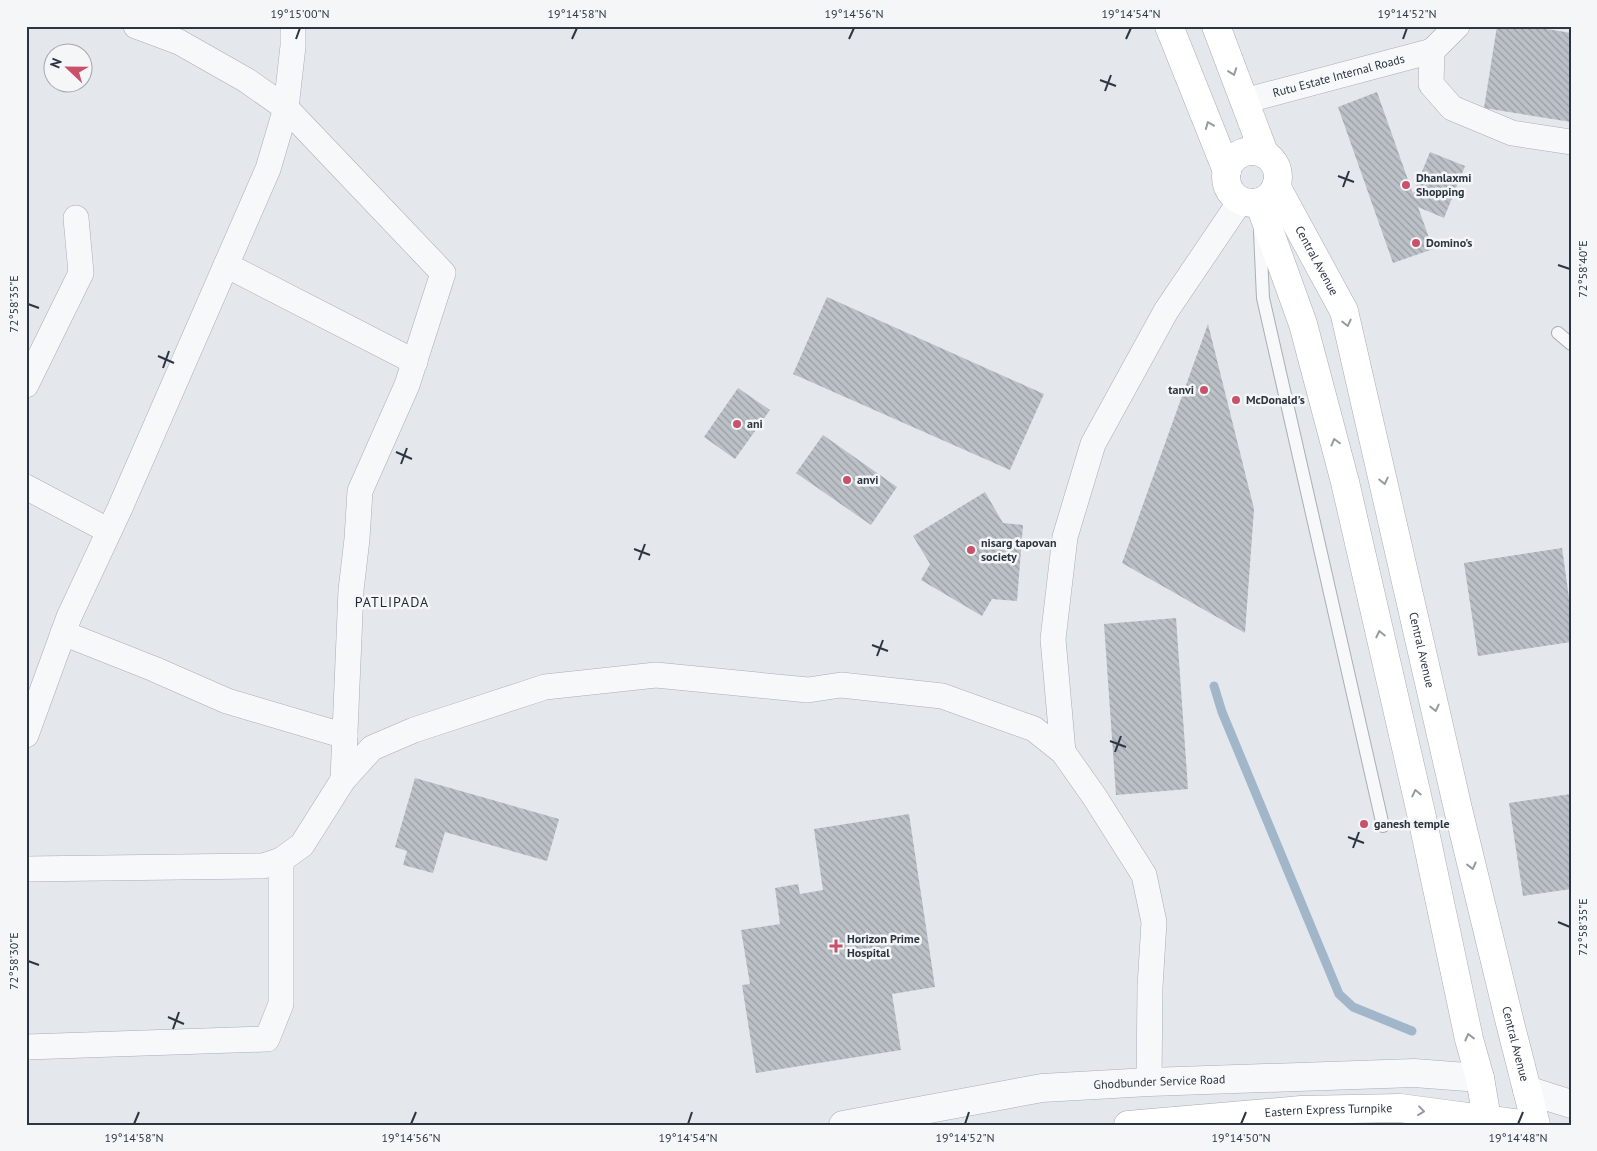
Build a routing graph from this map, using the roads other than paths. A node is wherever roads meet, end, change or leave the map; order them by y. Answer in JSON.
{"nodes":[{"id":1,"x":136,"y":26,"type":"edge"},
{"id":2,"x":293,"y":26,"type":"edge"},
{"id":3,"x":1169,"y":26,"type":"edge"},
{"id":4,"x":1216,"y":26,"type":"edge"},
{"id":5,"x":1457,"y":26,"type":"edge"},
{"id":6,"x":1432,"y":51,"type":"junction"},
{"id":7,"x":1244,"y":101,"type":"junction"},
{"id":8,"x":286,"y":108,"type":"junction"},
{"id":9,"x":1571,"y":142,"type":"edge"},
{"id":10,"x":1264,"y":153,"type":"junction"},
{"id":11,"x":1227,"y":171,"type":"junction"},
{"id":12,"x":1259,"y":196,"type":"junction"},
{"id":13,"x":76,"y":218,"type":"dead end"},
{"id":14,"x":226,"y":265,"type":"junction"},
{"id":15,"x":1558,"y":332,"type":"dead end"},
{"id":16,"x":1571,"y":344,"type":"edge"},
{"id":17,"x":415,"y":362,"type":"junction"},
{"id":18,"x":26,"y":385,"type":"edge"},
{"id":19,"x":26,"y":487,"type":"edge"},
{"id":20,"x":109,"y":531,"type":"junction"},
{"id":21,"x":63,"y":633,"type":"junction"},
{"id":22,"x":26,"y":735,"type":"edge"},
{"id":23,"x":345,"y":736,"type":"junction"},
{"id":24,"x":1063,"y":752,"type":"junction"},
{"id":25,"x":343,"y":780,"type":"junction"},
{"id":26,"x":1383,"y":826,"type":"dead end"},
{"id":27,"x":281,"y":860,"type":"junction"},
{"id":28,"x":26,"y":868,"type":"edge"},
{"id":29,"x":26,"y":1047,"type":"edge"},
{"id":30,"x":1480,"y":1078,"type":"junction"},
{"id":31,"x":1149,"y":1082,"type":"junction"},
{"id":32,"x":1527,"y":1090,"type":"junction"},
{"id":33,"x":1571,"y":1104,"type":"edge"},
{"id":34,"x":1488,"y":1122,"type":"edge"},
{"id":35,"x":842,"y":1125,"type":"edge"},
{"id":36,"x":1128,"y":1125,"type":"edge"},
{"id":37,"x":1528,"y":1125,"type":"edge"},
{"id":38,"x":1536,"y":1125,"type":"edge"}],
"edges":[{"from":1,"to":8,"type":"street"},
{"from":2,"to":8,"type":"street"},
{"from":11,"to":3,"type":"main road","one_way":true},
{"from":4,"to":7,"type":"main road","one_way":true},
{"from":5,"to":6,"type":"street"},
{"from":6,"to":7,"type":"street","name":"Rutu Estate Internal Roads"},
{"from":6,"to":9,"type":"street"},
{"from":7,"to":10,"type":"main road"},
{"from":8,"to":14,"type":"street"},
{"from":8,"to":17,"type":"street"},
{"from":10,"to":11,"type":"main road"},
{"from":10,"to":12,"type":"main road"},
{"from":11,"to":12,"type":"main road"},
{"from":12,"to":24,"type":"street"},
{"from":12,"to":26,"type":"lane"},
{"from":30,"to":12,"type":"main road","one_way":true},
{"from":12,"to":32,"type":"main road","name":"Central Avenue","one_way":true},
{"from":13,"to":18,"type":"street"},
{"from":14,"to":17,"type":"street"},
{"from":14,"to":20,"type":"street"},
{"from":15,"to":16,"type":"lane"},
{"from":17,"to":23,"type":"street"},
{"from":19,"to":20,"type":"street"},
{"from":20,"to":21,"type":"street"},
{"from":21,"to":22,"type":"street"},
{"from":21,"to":23,"type":"street"},
{"from":23,"to":25,"type":"street"},
{"from":24,"to":25,"type":"street"},
{"from":24,"to":31,"type":"street"},
{"from":25,"to":27,"type":"street"},
{"from":27,"to":28,"type":"street"},
{"from":27,"to":29,"type":"street"},
{"from":30,"to":31,"type":"street","name":"Ghodbunder Service Road"},
{"from":30,"to":34,"type":"main road"},
{"from":31,"to":35,"type":"street","name":"Ghodbunder Service Road"},
{"from":32,"to":33,"type":"street"},
{"from":32,"to":38,"type":"main road","name":"Central Avenue"},
{"from":36,"to":34,"type":"main road","name":"Eastern Express Turnpike","one_way":true},
{"from":34,"to":37,"type":"main road","name":"Eastern Express Turnpike"}]}
